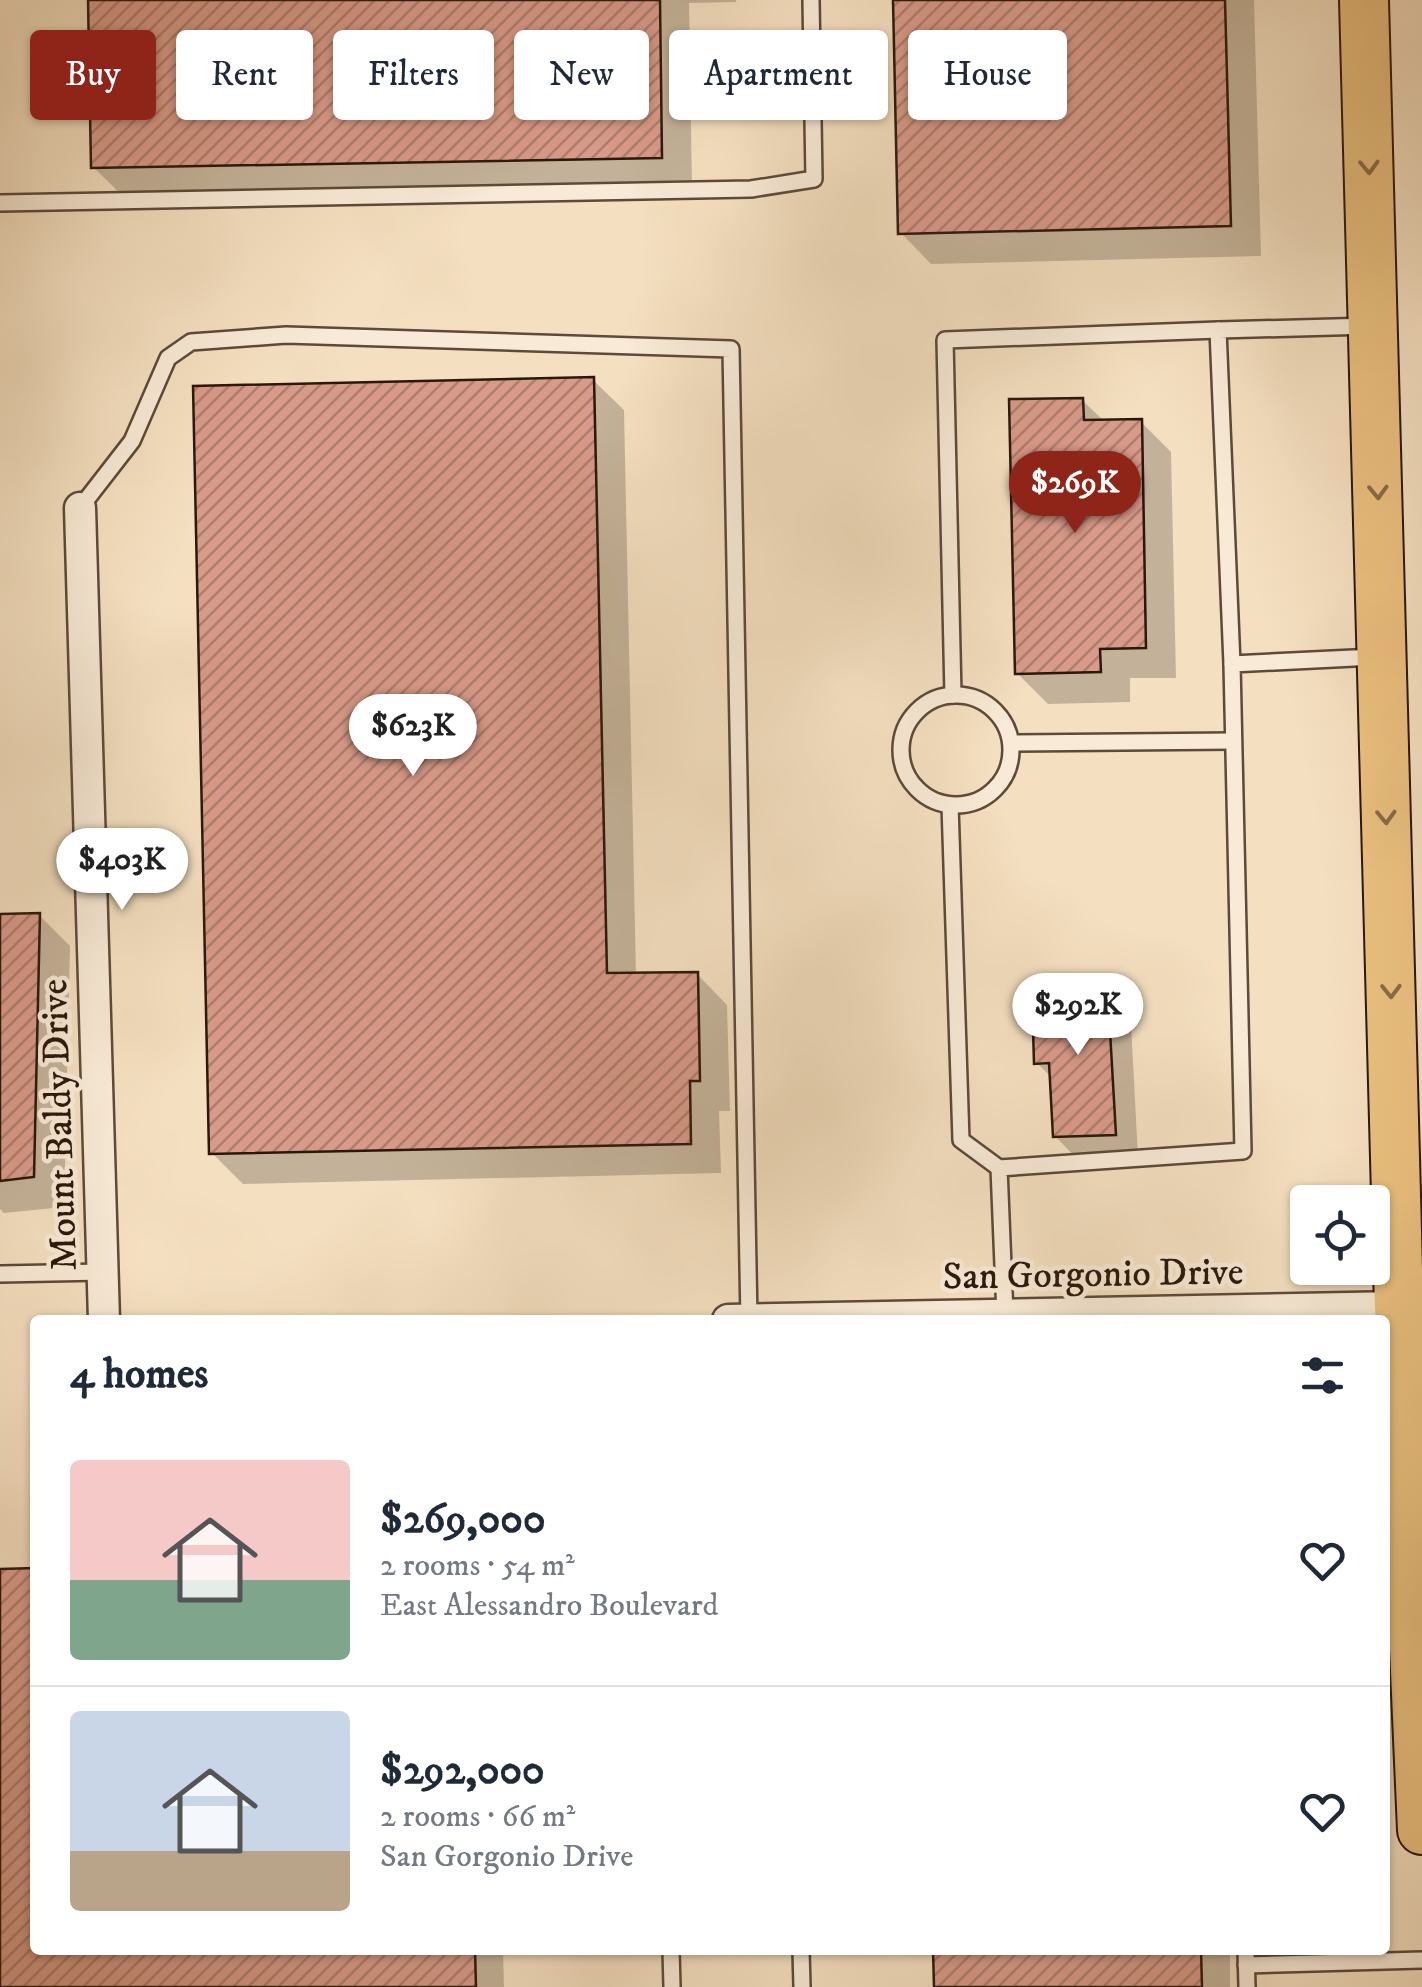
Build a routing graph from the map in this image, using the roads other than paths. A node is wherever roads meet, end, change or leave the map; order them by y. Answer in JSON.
{"nodes":[{"id":1,"x":810,"y":0,"type":"edge"},
{"id":2,"x":1364,"y":0,"type":"edge"},
{"id":3,"x":0,"y":202,"type":"edge"},
{"id":4,"x":1373,"y":326,"type":"junction"},
{"id":5,"x":1218,"y":330,"type":"junction"},
{"id":6,"x":80,"y":508,"type":"joint"},
{"id":7,"x":1382,"y":657,"type":"junction"},
{"id":8,"x":1232,"y":664,"type":"junction"},
{"id":9,"x":953,"y":695,"type":"junction"},
{"id":10,"x":1233,"y":741,"type":"junction"},
{"id":11,"x":1011,"y":742,"type":"junction"},
{"id":12,"x":950,"y":805,"type":"junction"},
{"id":13,"x":999,"y":1168,"type":"junction"},
{"id":14,"x":102,"y":1272,"type":"junction"},
{"id":15,"x":0,"y":1274,"type":"edge"},
{"id":16,"x":1399,"y":1307,"type":"junction"},
{"id":17,"x":104,"y":1315,"type":"edge"},
{"id":18,"x":749,"y":1315,"type":"edge"},
{"id":19,"x":1005,"y":1315,"type":"joint"},
{"id":20,"x":1422,"y":1830,"type":"edge"},
{"id":21,"x":671,"y":1955,"type":"edge"},
{"id":22,"x":802,"y":1955,"type":"edge"},
{"id":23,"x":1246,"y":1957,"type":"edge"},
{"id":24,"x":1422,"y":1960,"type":"edge"},
{"id":25,"x":672,"y":1987,"type":"edge"},
{"id":26,"x":802,"y":1987,"type":"edge"},
{"id":27,"x":1247,"y":1987,"type":"edge"}],
"edges":[{"from":1,"to":3,"type":"lane"},
{"from":2,"to":4,"type":"main road","one_way":true},
{"from":4,"to":5,"type":"lane"},
{"from":4,"to":7,"type":"main road","one_way":true},
{"from":5,"to":8,"type":"lane"},
{"from":5,"to":9,"type":"lane"},
{"from":6,"to":14,"type":"street","name":"Mount Baldy Drive"},
{"from":6,"to":18,"type":"lane"},
{"from":7,"to":8,"type":"lane"},
{"from":7,"to":16,"type":"main road","one_way":true},
{"from":8,"to":10,"type":"lane"},
{"from":9,"to":11,"type":"lane"},
{"from":9,"to":12,"type":"lane"},
{"from":10,"to":11,"type":"lane"},
{"from":10,"to":13,"type":"lane"},
{"from":11,"to":12,"type":"lane"},
{"from":12,"to":13,"type":"lane"},
{"from":13,"to":19,"type":"lane"},
{"from":14,"to":15,"type":"lane"},
{"from":14,"to":17,"type":"street","name":"Mount Baldy Drive"},
{"from":16,"to":19,"type":"street","name":"San Gorgonio Drive"},
{"from":16,"to":20,"type":"main road"},
{"from":21,"to":25,"type":"lane"},
{"from":22,"to":26,"type":"lane"},
{"from":23,"to":24,"type":"lane"},
{"from":23,"to":27,"type":"lane"}]}
